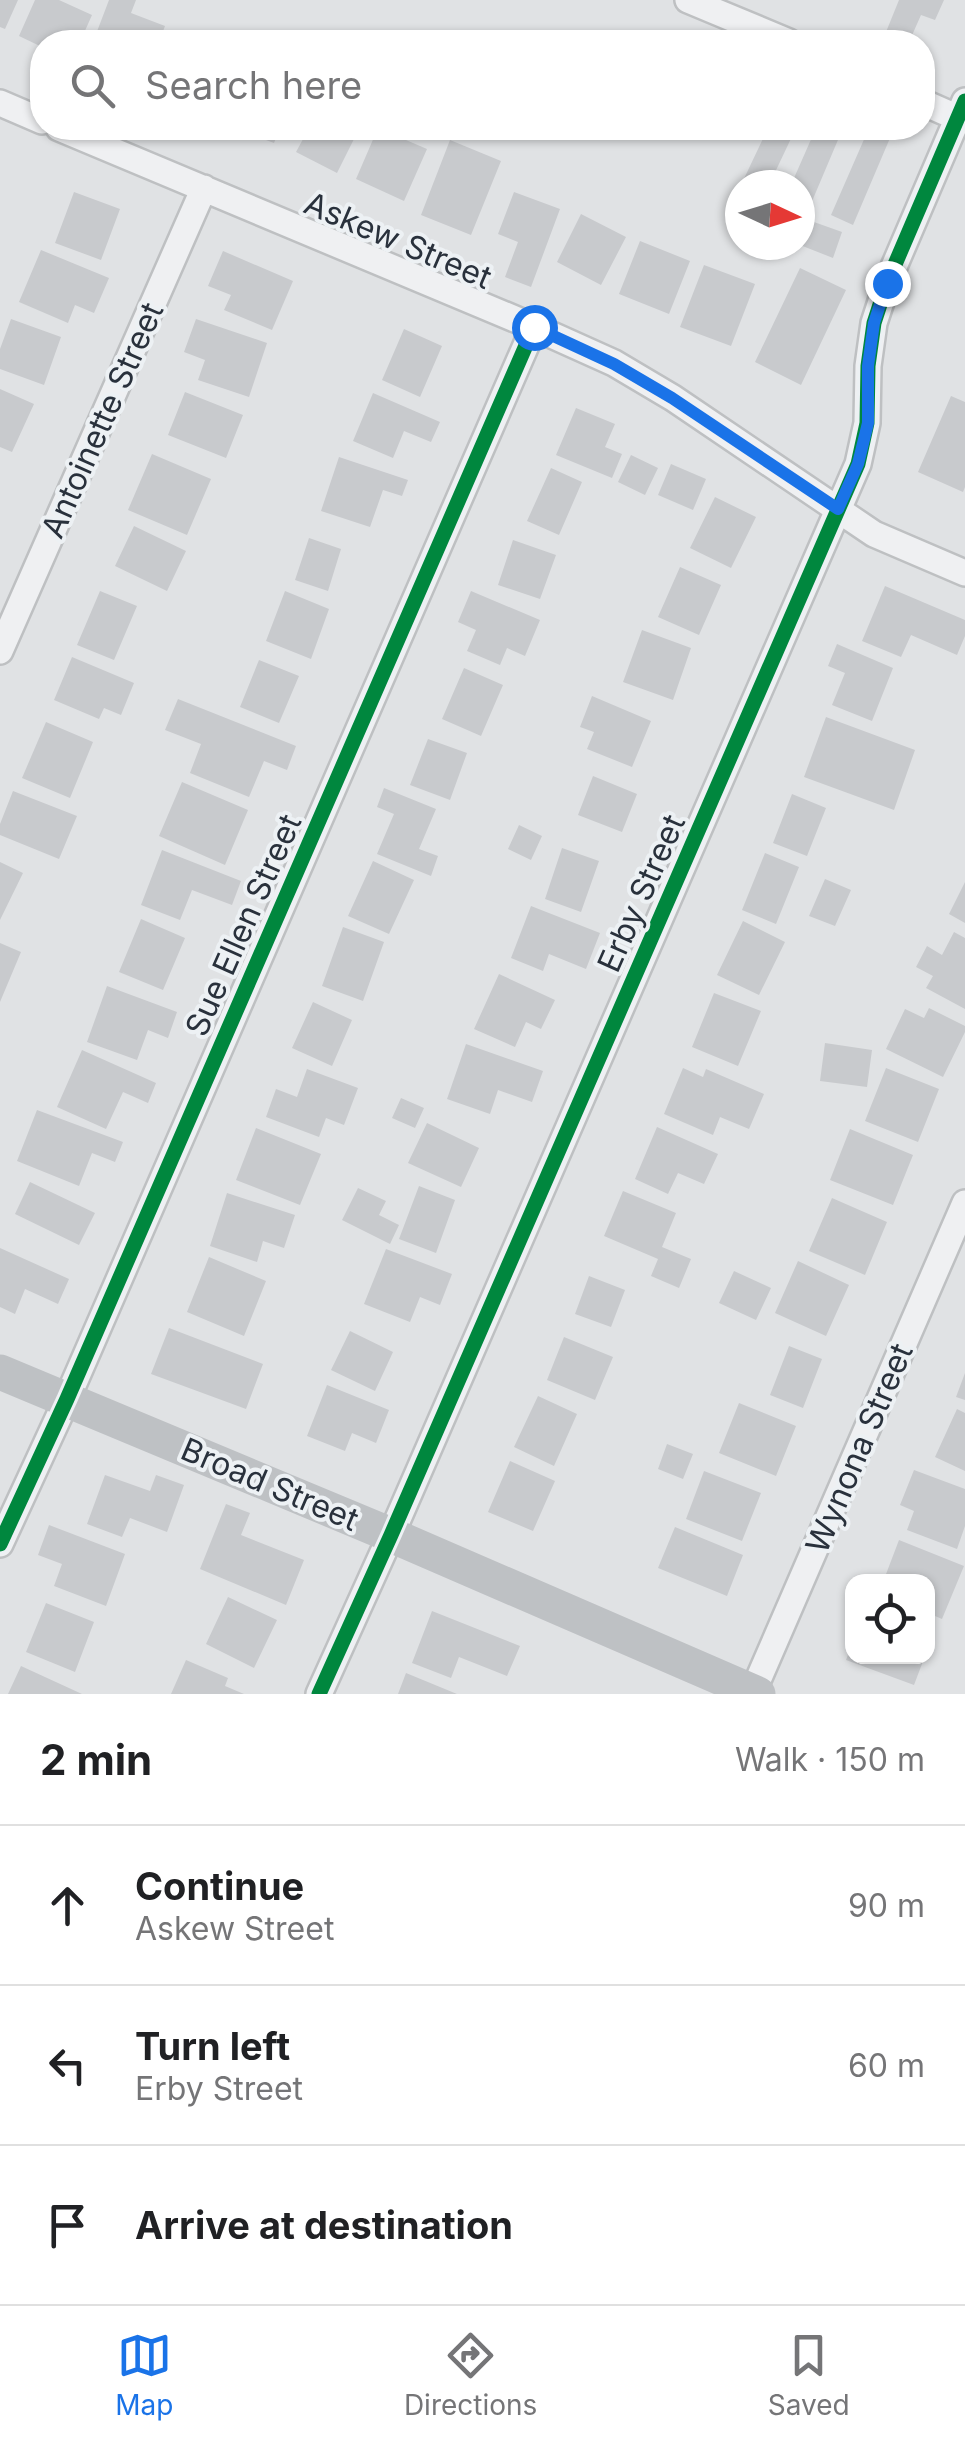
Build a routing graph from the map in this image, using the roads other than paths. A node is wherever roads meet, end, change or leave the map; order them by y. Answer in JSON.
{"nodes":[{"id":1,"x":688,"y":0,"type":"edge"},
{"id":2,"x":760,"y":30,"type":"edge"},
{"id":3,"x":0,"y":103,"type":"edge"},
{"id":4,"x":935,"y":105,"type":"edge"},
{"id":5,"x":963,"y":113,"type":"edge"},
{"id":6,"x":30,"y":115,"type":"edge"},
{"id":7,"x":88,"y":140,"type":"edge"},
{"id":8,"x":204,"y":188,"type":"junction"},
{"id":9,"x":534,"y":327,"type":"junction"},
{"id":10,"x":838,"y":509,"type":"junction"},
{"id":11,"x":965,"y":572,"type":"edge"},
{"id":12,"x":0,"y":651,"type":"edge"},
{"id":13,"x":965,"y":1203,"type":"edge"},
{"id":14,"x":0,"y":1372,"type":"edge"},
{"id":15,"x":67,"y":1399,"type":"junction"},
{"id":16,"x":392,"y":1534,"type":"junction"},
{"id":17,"x":0,"y":1544,"type":"edge"},
{"id":18,"x":755,"y":1693,"type":"edge"},
{"id":19,"x":319,"y":1694,"type":"edge"}],
"edges":[{"from":1,"to":2,"type":"street"},
{"from":3,"to":6,"type":"street"},
{"from":4,"to":5,"type":"street"},
{"from":5,"to":10,"type":"street","name":"Erby Street"},
{"from":7,"to":8,"type":"street","name":"Askew Street"},
{"from":8,"to":9,"type":"street","name":"Askew Street"},
{"from":8,"to":12,"type":"street","name":"Antoinette Street"},
{"from":9,"to":10,"type":"street","name":"Askew Street"},
{"from":9,"to":15,"type":"street","name":"Sue Ellen Street"},
{"from":10,"to":11,"type":"street","name":"Askew Street"},
{"from":10,"to":16,"type":"street","name":"Erby Street"},
{"from":13,"to":18,"type":"street","name":"Wynona Street"},
{"from":14,"to":15,"type":"street","name":"Broad Street"},
{"from":15,"to":16,"type":"street","name":"Broad Street"},
{"from":15,"to":17,"type":"street","name":"Sue Ellen Street"},
{"from":16,"to":18,"type":"street","name":"Broad Street"},
{"from":16,"to":19,"type":"street","name":"Erby Street"}]}
